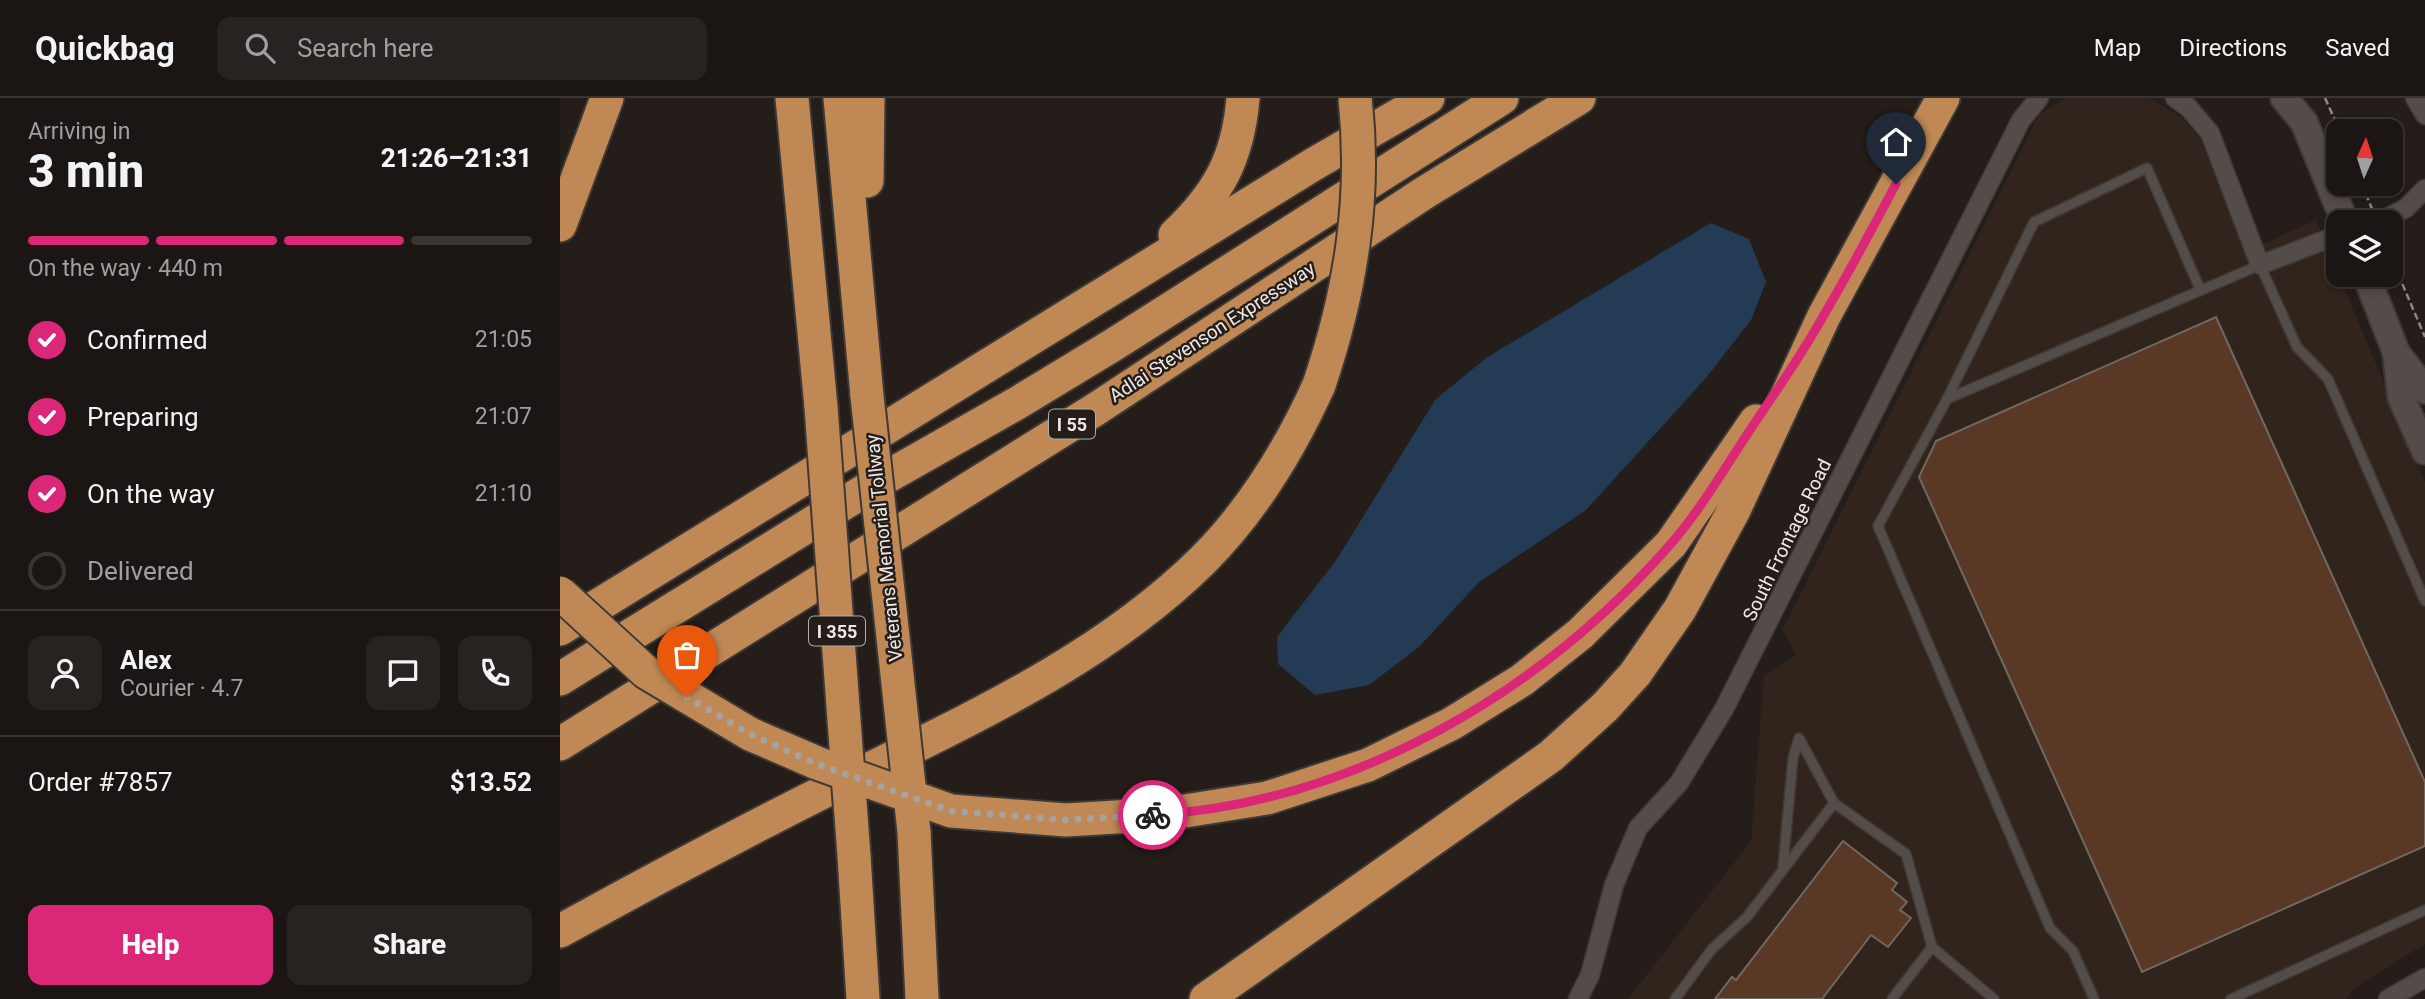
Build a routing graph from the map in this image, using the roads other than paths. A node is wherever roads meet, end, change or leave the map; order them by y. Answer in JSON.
{"nodes":[{"id":1,"x":607,"y":98,"type":"edge"},
{"id":2,"x":792,"y":98,"type":"edge"},
{"id":3,"x":840,"y":98,"type":"edge"},
{"id":4,"x":868,"y":98,"type":"edge"},
{"id":5,"x":1243,"y":98,"type":"edge"},
{"id":6,"x":1354,"y":98,"type":"edge"},
{"id":7,"x":1429,"y":98,"type":"edge"},
{"id":8,"x":1502,"y":98,"type":"edge"},
{"id":9,"x":1579,"y":98,"type":"edge"},
{"id":10,"x":1943,"y":98,"type":"edge"},
{"id":11,"x":2039,"y":98,"type":"edge"},
{"id":12,"x":2175,"y":98,"type":"edge"},
{"id":13,"x":2284,"y":98,"type":"edge"},
{"id":14,"x":2415,"y":98,"type":"edge"},
{"id":15,"x":2304,"y":110,"type":"edge"},
{"id":16,"x":2425,"y":115,"type":"edge"},
{"id":17,"x":2425,"y":189,"type":"edge"},
{"id":18,"x":2341,"y":210,"type":"edge"},
{"id":19,"x":2399,"y":210,"type":"edge"},
{"id":20,"x":560,"y":225,"type":"edge"},
{"id":21,"x":2326,"y":240,"type":"edge"},
{"id":22,"x":2260,"y":265,"type":"junction"},
{"id":23,"x":2371,"y":287,"type":"edge"},
{"id":24,"x":2200,"y":289,"type":"junction"},
{"id":25,"x":1824,"y":316,"type":"junction"},
{"id":26,"x":2396,"y":352,"type":"junction"},
{"id":27,"x":976,"y":374,"type":"junction"},
{"id":28,"x":866,"y":384,"type":"junction"},
{"id":29,"x":2425,"y":390,"type":"edge"},
{"id":30,"x":1947,"y":399,"type":"junction"},
{"id":31,"x":2425,"y":450,"type":"edge"},
{"id":32,"x":560,"y":593,"type":"edge"},
{"id":33,"x":2425,"y":601,"type":"edge"},
{"id":34,"x":560,"y":629,"type":"edge"},
{"id":35,"x":560,"y":679,"type":"edge"},
{"id":36,"x":560,"y":744,"type":"edge"},
{"id":37,"x":1834,"y":803,"type":"junction"},
{"id":38,"x":1783,"y":870,"type":"junction"},
{"id":39,"x":2425,"y":909,"type":"edge"},
{"id":40,"x":560,"y":931,"type":"edge"},
{"id":41,"x":1932,"y":947,"type":"junction"},
{"id":42,"x":2425,"y":978,"type":"edge"},
{"id":43,"x":863,"y":999,"type":"edge"},
{"id":44,"x":922,"y":999,"type":"edge"},
{"id":45,"x":1206,"y":999,"type":"edge"},
{"id":46,"x":1578,"y":999,"type":"edge"},
{"id":47,"x":1675,"y":999,"type":"edge"},
{"id":48,"x":1892,"y":999,"type":"edge"},
{"id":49,"x":1994,"y":999,"type":"edge"},
{"id":50,"x":2094,"y":999,"type":"edge"},
{"id":51,"x":2231,"y":999,"type":"edge"},
{"id":52,"x":2388,"y":999,"type":"edge"}],
"edges":[{"from":1,"to":20,"type":"highway"},
{"from":2,"to":43,"type":"highway","number":"I 355","bridge":true},
{"from":3,"to":28,"type":"highway","name":"Veterans Memorial Tollway","number":"I 355"},
{"from":4,"to":28,"type":"highway"},
{"from":5,"to":27,"type":"highway"},
{"from":6,"to":40,"type":"highway","bridge":true},
{"from":7,"to":27,"type":"highway"},
{"from":8,"to":35,"type":"highway","number":"I 55"},
{"from":9,"to":36,"type":"highway","name":"Adlai Stevenson Expressway","number":"I 55"},
{"from":10,"to":25,"type":"highway"},
{"from":11,"to":46,"type":"street","name":"South Frontage Road"},
{"from":12,"to":22,"type":"street"},
{"from":13,"to":15,"type":"street"},
{"from":14,"to":16,"type":"street"},
{"from":15,"to":18,"type":"street"},
{"from":17,"to":19,"type":"street"},
{"from":21,"to":22,"type":"street"},
{"from":22,"to":24,"type":"lane"},
{"from":22,"to":33,"type":"lane"},
{"from":23,"to":26,"type":"street"},
{"from":24,"to":30,"type":"lane"},
{"from":24,"to":30,"type":"lane"},
{"from":25,"to":32,"type":"highway","bridge":true},
{"from":25,"to":45,"type":"highway"},
{"from":26,"to":29,"type":"street"},
{"from":26,"to":31,"type":"street"},
{"from":27,"to":34,"type":"highway"},
{"from":28,"to":44,"type":"highway","name":"Veterans Memorial Tollway","number":"I 355","bridge":true},
{"from":30,"to":50,"type":"lane"},
{"from":37,"to":38,"type":"lane"},
{"from":37,"to":38,"type":"lane"},
{"from":37,"to":41,"type":"lane"},
{"from":38,"to":47,"type":"lane"},
{"from":39,"to":51,"type":"lane"},
{"from":41,"to":48,"type":"lane"},
{"from":41,"to":49,"type":"lane"},
{"from":42,"to":52,"type":"street"}]}
